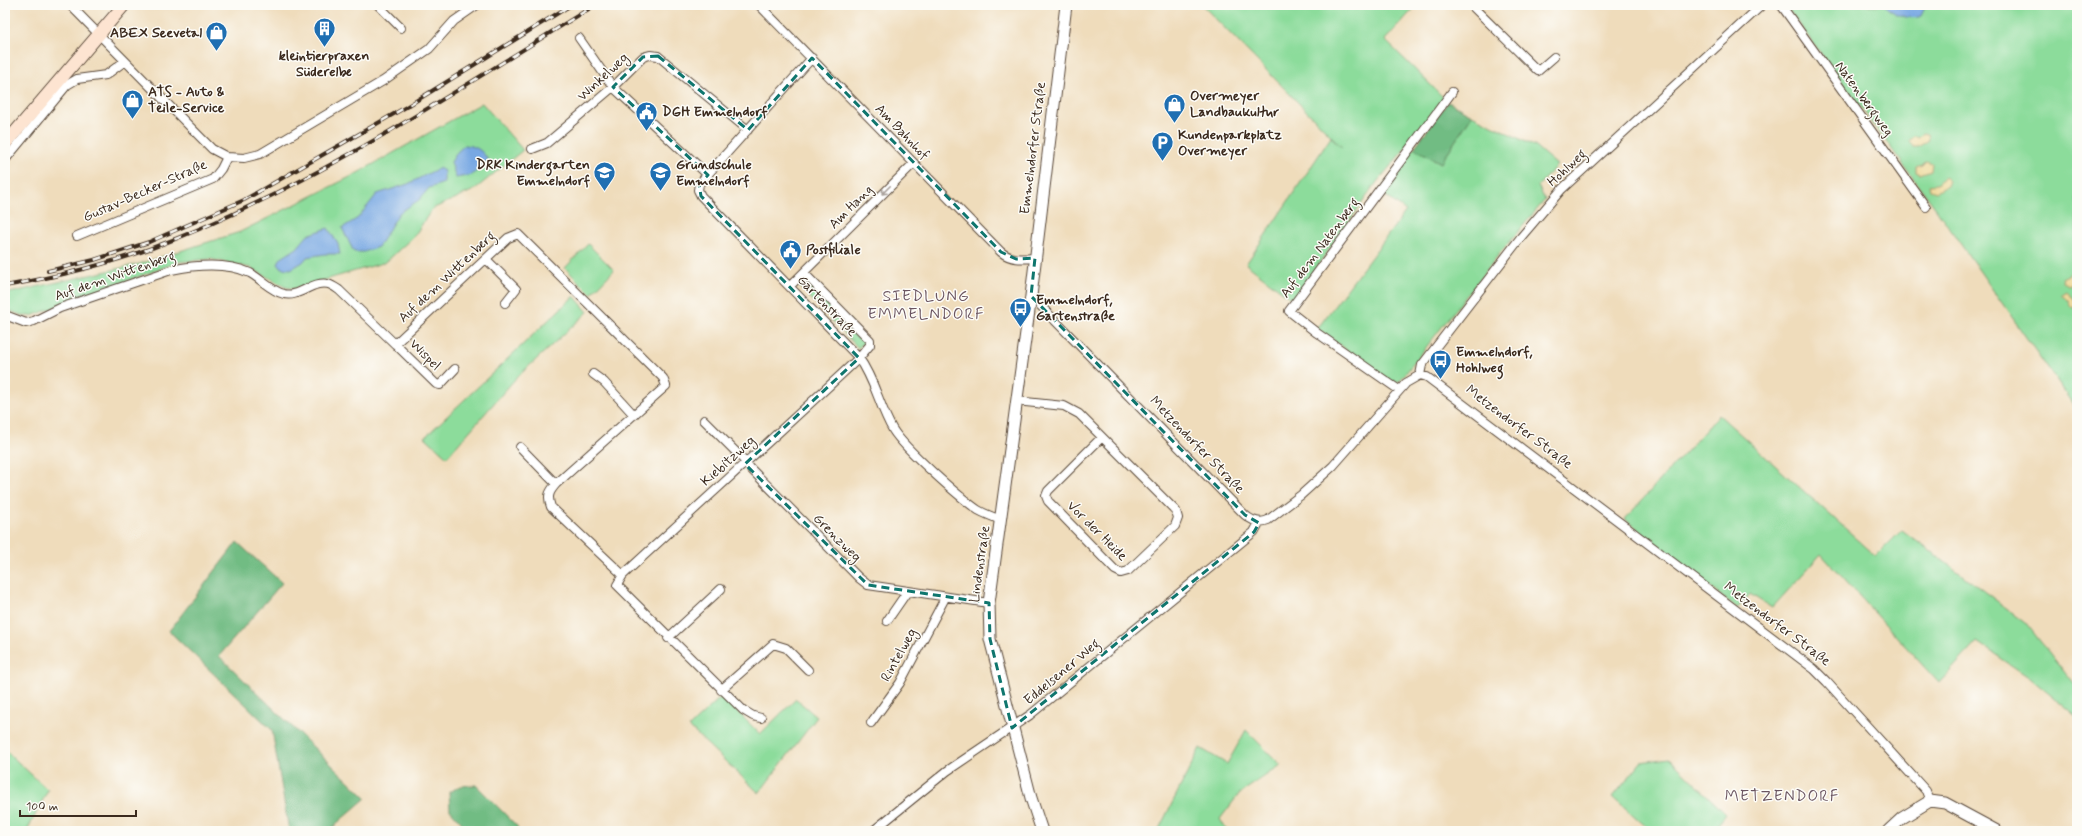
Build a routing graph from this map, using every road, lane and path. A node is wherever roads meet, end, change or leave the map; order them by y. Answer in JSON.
{"nodes":[{"id":1,"x":70,"y":5,"type":"edge"},
{"id":2,"x":124,"y":5,"type":"edge"},
{"id":3,"x":378,"y":5,"type":"edge"},
{"id":4,"x":477,"y":5,"type":"edge"},
{"id":5,"x":759,"y":5,"type":"edge"},
{"id":6,"x":1066,"y":5,"type":"edge"},
{"id":7,"x":1471,"y":5,"type":"edge"},
{"id":8,"x":1762,"y":5,"type":"edge"},
{"id":9,"x":1781,"y":5,"type":"edge"},
{"id":10,"x":401,"y":28,"type":"dead end"},
{"id":11,"x":98,"y":34,"type":"junction"},
{"id":12,"x":579,"y":38,"type":"dead end"},
{"id":13,"x":1554,"y":57,"type":"dead end"},
{"id":14,"x":812,"y":58,"type":"junction"},
{"id":15,"x":125,"y":61,"type":"junction"},
{"id":16,"x":613,"y":88,"type":"junction"},
{"id":17,"x":1452,"y":92,"type":"dead end"},
{"id":18,"x":748,"y":130,"type":"junction"},
{"id":19,"x":5,"y":144,"type":"edge"},
{"id":20,"x":532,"y":149,"type":"dead end"},
{"id":21,"x":227,"y":157,"type":"junction"},
{"id":22,"x":5,"y":160,"type":"edge"},
{"id":23,"x":914,"y":163,"type":"junction"},
{"id":24,"x":708,"y":175,"type":"junction"},
{"id":25,"x":1926,"y":207,"type":"dead end"},
{"id":26,"x":77,"y":236,"type":"dead end"},
{"id":27,"x":1035,"y":258,"type":"junction"},
{"id":28,"x":486,"y":259,"type":"junction"},
{"id":29,"x":804,"y":273,"type":"junction"},
{"id":30,"x":790,"y":286,"type":"junction"},
{"id":31,"x":1031,"y":296,"type":"junction"},
{"id":32,"x":505,"y":303,"type":"dead end"},
{"id":33,"x":5,"y":315,"type":"edge"},
{"id":34,"x":396,"y":344,"type":"junction"},
{"id":35,"x":859,"y":358,"type":"junction"},
{"id":36,"x":455,"y":369,"type":"dead end"},
{"id":37,"x":593,"y":374,"type":"dead end"},
{"id":38,"x":1420,"y":375,"type":"junction"},
{"id":39,"x":1399,"y":390,"type":"junction"},
{"id":40,"x":1016,"y":401,"type":"junction"},
{"id":41,"x":634,"y":415,"type":"junction"},
{"id":42,"x":704,"y":420,"type":"dead end"},
{"id":43,"x":1102,"y":437,"type":"junction"},
{"id":44,"x":520,"y":447,"type":"dead end"},
{"id":45,"x":745,"y":464,"type":"junction"},
{"id":46,"x":556,"y":484,"type":"junction"},
{"id":47,"x":1001,"y":520,"type":"junction"},
{"id":48,"x":1259,"y":523,"type":"junction"},
{"id":49,"x":623,"y":575,"type":"junction"},
{"id":50,"x":721,"y":589,"type":"dead end"},
{"id":51,"x":907,"y":592,"type":"junction"},
{"id":52,"x":945,"y":598,"type":"junction"},
{"id":53,"x":989,"y":603,"type":"junction"},
{"id":54,"x":887,"y":621,"type":"dead end"},
{"id":55,"x":668,"y":638,"type":"junction"},
{"id":56,"x":808,"y":670,"type":"dead end"},
{"id":57,"x":721,"y":690,"type":"junction"},
{"id":58,"x":761,"y":718,"type":"dead end"},
{"id":59,"x":871,"y":723,"type":"dead end"},
{"id":60,"x":1012,"y":728,"type":"junction"},
{"id":61,"x":1930,"y":800,"type":"junction"},
{"id":62,"x":876,"y":830,"type":"edge"},
{"id":63,"x":1042,"y":831,"type":"edge"},
{"id":64,"x":1888,"y":831,"type":"edge"},
{"id":65,"x":1997,"y":831,"type":"edge"}],
"edges":[{"from":1,"to":11,"type":"street"},
{"from":2,"to":11,"type":"main road"},
{"from":3,"to":10,"type":"street"},
{"from":4,"to":21,"type":"street"},
{"from":5,"to":14,"type":"street","name":"Am Bahnhof"},
{"from":6,"to":27,"type":"street","name":"Emmelndorfer Straße"},
{"from":7,"to":13,"type":"street"},
{"from":8,"to":38,"type":"street","name":"Hohlweg"},
{"from":9,"to":25,"type":"street","name":"Natenbergweg"},
{"from":11,"to":15,"type":"street"},
{"from":11,"to":19,"type":"main road"},
{"from":12,"to":16,"type":"street"},
{"from":14,"to":18,"type":"street","name":"Gartenstraße"},
{"from":14,"to":23,"type":"street","name":"Am Bahnhof"},
{"from":15,"to":21,"type":"street"},
{"from":15,"to":22,"type":"street"},
{"from":16,"to":18,"type":"street","name":"Winkelweg"},
{"from":16,"to":20,"type":"street","name":"Winkelweg"},
{"from":16,"to":24,"type":"street"},
{"from":17,"to":39,"type":"street","name":"Auf dem Natenberg"},
{"from":18,"to":24,"type":"street","name":"Gartenstraße"},
{"from":21,"to":26,"type":"street","name":"Gustav-Becker-Straße"},
{"from":23,"to":27,"type":"street","name":"Am Bahnhof"},
{"from":23,"to":29,"type":"street","name":"Am Hang","one_way":true},
{"from":24,"to":30,"type":"street","name":"Gartenstraße"},
{"from":27,"to":31,"type":"street","name":"Emmelndorfer Straße"},
{"from":28,"to":32,"type":"street"},
{"from":28,"to":34,"type":"street","name":"Auf dem Wittenberg"},
{"from":28,"to":41,"type":"street","name":"Auf dem Wittenberg"},
{"from":29,"to":30,"type":"street","name":"Am Hang"},
{"from":29,"to":35,"type":"street","name":"Gartenstraße"},
{"from":30,"to":35,"type":"street","name":"Gartenstraße"},
{"from":31,"to":40,"type":"street","name":"Lindenstraße"},
{"from":31,"to":48,"type":"street","name":"Metzendorfer Straße"},
{"from":33,"to":34,"type":"street","name":"Auf dem Wittenberg"},
{"from":34,"to":36,"type":"street","name":"Wispel"},
{"from":35,"to":45,"type":"street","name":"Kiebitzweg"},
{"from":35,"to":47,"type":"street","name":"Gartenstraße"},
{"from":37,"to":41,"type":"street"},
{"from":38,"to":39,"type":"street"},
{"from":38,"to":61,"type":"street","name":"Metzendorfer Straße"},
{"from":39,"to":48,"type":"street"},
{"from":40,"to":43,"type":"street","name":"Vor der Heide"},
{"from":40,"to":47,"type":"street","name":"Lindenstraße"},
{"from":41,"to":46,"type":"street","name":"Auf dem Wittenberg"},
{"from":42,"to":45,"type":"street","name":"Grenzweg"},
{"from":43,"to":43,"type":"street","name":"Vor der Heide"},
{"from":44,"to":46,"type":"street"},
{"from":45,"to":49,"type":"street","name":"Kiebitzweg"},
{"from":45,"to":51,"type":"street","name":"Grenzweg"},
{"from":46,"to":49,"type":"street","name":"Auf dem Wittenberg"},
{"from":47,"to":53,"type":"street","name":"Lindenstraße"},
{"from":48,"to":60,"type":"street","name":"Eddelsener Weg"},
{"from":49,"to":55,"type":"street","name":"Kiebitzweg"},
{"from":50,"to":55,"type":"street"},
{"from":51,"to":52,"type":"street","name":"Grenzweg"},
{"from":51,"to":54,"type":"street"},
{"from":52,"to":53,"type":"street","name":"Grenzweg"},
{"from":52,"to":59,"type":"street","name":"Rintelweg"},
{"from":53,"to":60,"type":"street","name":"Lindenstraße"},
{"from":55,"to":57,"type":"street"},
{"from":56,"to":57,"type":"street"},
{"from":57,"to":58,"type":"street"},
{"from":60,"to":62,"type":"street","name":"Eddelsener Weg"},
{"from":60,"to":63,"type":"street","name":"Lindenstraße"},
{"from":61,"to":64,"type":"street"},
{"from":61,"to":65,"type":"street"}]}
